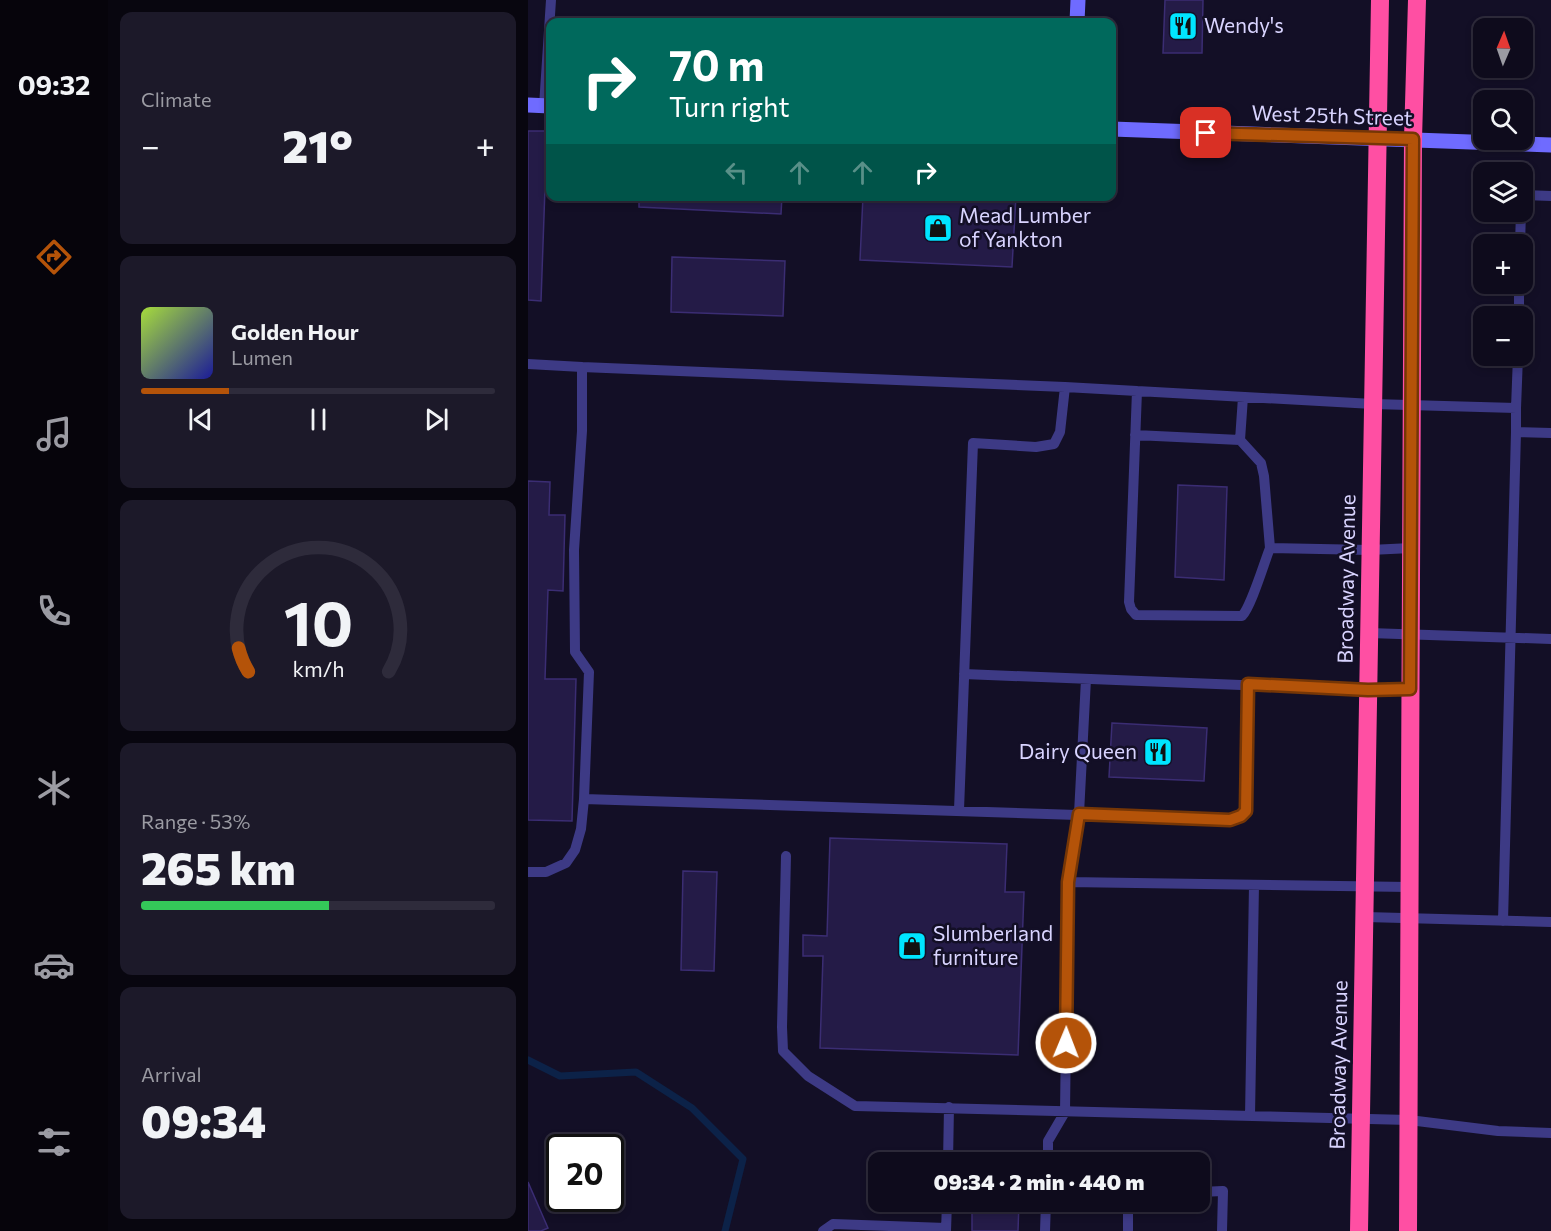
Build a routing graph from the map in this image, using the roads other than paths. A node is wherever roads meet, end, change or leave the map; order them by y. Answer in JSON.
{"nodes":[{"id":1,"x":551,"y":0,"type":"edge"},
{"id":2,"x":1078,"y":0,"type":"edge"},
{"id":3,"x":1380,"y":0,"type":"edge"},
{"id":4,"x":1418,"y":0,"type":"edge"},
{"id":5,"x":550,"y":18,"type":"edge"},
{"id":6,"x":1077,"y":18,"type":"edge"},
{"id":7,"x":528,"y":105,"type":"edge"},
{"id":8,"x":546,"y":106,"type":"edge"},
{"id":9,"x":1116,"y":129,"type":"edge"},
{"id":10,"x":1377,"y":138,"type":"junction"},
{"id":11,"x":1413,"y":139,"type":"junction"},
{"id":12,"x":1551,"y":145,"type":"edge"},
{"id":13,"x":1533,"y":195,"type":"edge"},
{"id":14,"x":1551,"y":196,"type":"edge"},
{"id":15,"x":528,"y":364,"type":"edge"},
{"id":16,"x":1518,"y":366,"type":"edge"},
{"id":17,"x":582,"y":367,"type":"junction"},
{"id":18,"x":1065,"y":387,"type":"junction"},
{"id":19,"x":1137,"y":391,"type":"junction"},
{"id":20,"x":1243,"y":397,"type":"junction"},
{"id":21,"x":1373,"y":404,"type":"junction"},
{"id":22,"x":1412,"y":405,"type":"junction"},
{"id":23,"x":1516,"y":408,"type":"junction"},
{"id":24,"x":1516,"y":432,"type":"junction"},
{"id":25,"x":1551,"y":433,"type":"edge"},
{"id":26,"x":1135,"y":435,"type":"junction"},
{"id":27,"x":1240,"y":440,"type":"junction"},
{"id":28,"x":1269,"y":548,"type":"junction"},
{"id":29,"x":1411,"y":548,"type":"junction"},
{"id":30,"x":1370,"y":550,"type":"junction"},
{"id":31,"x":1369,"y":633,"type":"junction"},
{"id":32,"x":1411,"y":634,"type":"junction"},
{"id":33,"x":1511,"y":638,"type":"junction"},
{"id":34,"x":1551,"y":639,"type":"edge"},
{"id":35,"x":964,"y":674,"type":"junction"},
{"id":36,"x":1086,"y":679,"type":"junction"},
{"id":37,"x":1248,"y":684,"type":"junction"},
{"id":38,"x":1410,"y":689,"type":"junction"},
{"id":39,"x":1368,"y":690,"type":"junction"},
{"id":40,"x":584,"y":800,"type":"junction"},
{"id":41,"x":959,"y":810,"type":"junction"},
{"id":42,"x":1079,"y":814,"type":"junction"},
{"id":43,"x":786,"y":856,"type":"dead end"},
{"id":44,"x":528,"y":872,"type":"edge"},
{"id":45,"x":1068,"y":882,"type":"junction"},
{"id":46,"x":1254,"y":885,"type":"junction"},
{"id":47,"x":1365,"y":886,"type":"junction"},
{"id":48,"x":1409,"y":887,"type":"junction"},
{"id":49,"x":1365,"y":917,"type":"junction"},
{"id":50,"x":1409,"y":918,"type":"junction"},
{"id":51,"x":1503,"y":921,"type":"junction"},
{"id":52,"x":1551,"y":922,"type":"edge"},
{"id":53,"x":949,"y":1107,"type":"junction"},
{"id":54,"x":1065,"y":1112,"type":"junction"},
{"id":55,"x":1250,"y":1116,"type":"junction"},
{"id":56,"x":1361,"y":1119,"type":"junction"},
{"id":57,"x":1409,"y":1120,"type":"junction"},
{"id":58,"x":1551,"y":1133,"type":"edge"},
{"id":59,"x":948,"y":1152,"type":"edge"},
{"id":60,"x":1048,"y":1152,"type":"edge"},
{"id":61,"x":1210,"y":1192,"type":"edge"},
{"id":62,"x":947,"y":1212,"type":"edge"},
{"id":63,"x":1046,"y":1212,"type":"edge"},
{"id":64,"x":1128,"y":1212,"type":"edge"},
{"id":65,"x":946,"y":1229,"type":"edge"},
{"id":66,"x":823,"y":1231,"type":"edge"},
{"id":67,"x":1045,"y":1231,"type":"edge"},
{"id":68,"x":1128,"y":1231,"type":"edge"},
{"id":69,"x":1222,"y":1231,"type":"edge"},
{"id":70,"x":1359,"y":1231,"type":"edge"},
{"id":71,"x":1408,"y":1231,"type":"edge"}],
"edges":[{"from":1,"to":5,"type":"lane"},
{"from":2,"to":6,"type":"street"},
{"from":3,"to":10,"type":"highway","name":"Broadway Avenue"},
{"from":4,"to":11,"type":"highway"},
{"from":7,"to":8,"type":"street"},
{"from":9,"to":10,"type":"street","name":"West 25th Street"},
{"from":10,"to":11,"type":"street","name":"West 25th Street"},
{"from":10,"to":21,"type":"highway","name":"Broadway Avenue"},
{"from":11,"to":12,"type":"street","name":"West 25th Street"},
{"from":11,"to":22,"type":"highway"},
{"from":13,"to":14,"type":"lane"},
{"from":15,"to":17,"type":"lane"},
{"from":16,"to":23,"type":"lane"},
{"from":17,"to":18,"type":"lane"},
{"from":17,"to":40,"type":"lane"},
{"from":18,"to":19,"type":"lane"},
{"from":18,"to":35,"type":"lane"},
{"from":19,"to":20,"type":"lane"},
{"from":19,"to":26,"type":"lane"},
{"from":20,"to":21,"type":"lane"},
{"from":20,"to":27,"type":"lane"},
{"from":21,"to":22,"type":"lane"},
{"from":21,"to":30,"type":"highway","name":"Broadway Avenue"},
{"from":22,"to":23,"type":"lane"},
{"from":22,"to":29,"type":"highway"},
{"from":23,"to":24,"type":"lane"},
{"from":24,"to":25,"type":"lane"},
{"from":24,"to":33,"type":"lane"},
{"from":26,"to":27,"type":"lane"},
{"from":26,"to":28,"type":"lane"},
{"from":27,"to":28,"type":"lane"},
{"from":28,"to":30,"type":"lane"},
{"from":29,"to":30,"type":"lane"},
{"from":29,"to":32,"type":"highway"},
{"from":30,"to":31,"type":"highway","name":"Broadway Avenue"},
{"from":31,"to":32,"type":"lane"},
{"from":31,"to":39,"type":"highway","name":"Broadway Avenue"},
{"from":32,"to":33,"type":"lane"},
{"from":32,"to":38,"type":"highway"},
{"from":33,"to":34,"type":"lane"},
{"from":33,"to":51,"type":"lane"},
{"from":35,"to":36,"type":"lane"},
{"from":35,"to":41,"type":"lane"},
{"from":36,"to":37,"type":"lane"},
{"from":36,"to":42,"type":"lane"},
{"from":37,"to":39,"type":"lane"},
{"from":37,"to":42,"type":"lane"},
{"from":38,"to":39,"type":"lane"},
{"from":38,"to":48,"type":"highway"},
{"from":39,"to":47,"type":"highway","name":"Broadway Avenue"},
{"from":40,"to":41,"type":"lane"},
{"from":40,"to":44,"type":"lane"},
{"from":41,"to":42,"type":"lane"},
{"from":42,"to":45,"type":"lane"},
{"from":43,"to":53,"type":"lane"},
{"from":45,"to":46,"type":"lane"},
{"from":45,"to":54,"type":"lane"},
{"from":46,"to":47,"type":"lane"},
{"from":46,"to":55,"type":"lane"},
{"from":47,"to":48,"type":"lane"},
{"from":47,"to":49,"type":"highway","name":"Broadway Avenue"},
{"from":48,"to":50,"type":"highway"},
{"from":49,"to":50,"type":"lane"},
{"from":49,"to":56,"type":"highway","name":"Broadway Avenue"},
{"from":50,"to":51,"type":"lane"},
{"from":50,"to":57,"type":"highway"},
{"from":51,"to":52,"type":"lane"},
{"from":53,"to":54,"type":"lane"},
{"from":53,"to":59,"type":"lane"},
{"from":54,"to":55,"type":"lane"},
{"from":54,"to":60,"type":"lane"},
{"from":55,"to":56,"type":"lane"},
{"from":56,"to":57,"type":"lane"},
{"from":56,"to":70,"type":"highway","name":"Broadway Avenue"},
{"from":57,"to":58,"type":"lane"},
{"from":57,"to":71,"type":"highway"},
{"from":61,"to":69,"type":"lane"},
{"from":62,"to":65,"type":"lane"},
{"from":63,"to":67,"type":"lane"},
{"from":64,"to":68,"type":"lane"},
{"from":65,"to":66,"type":"lane"}]}
